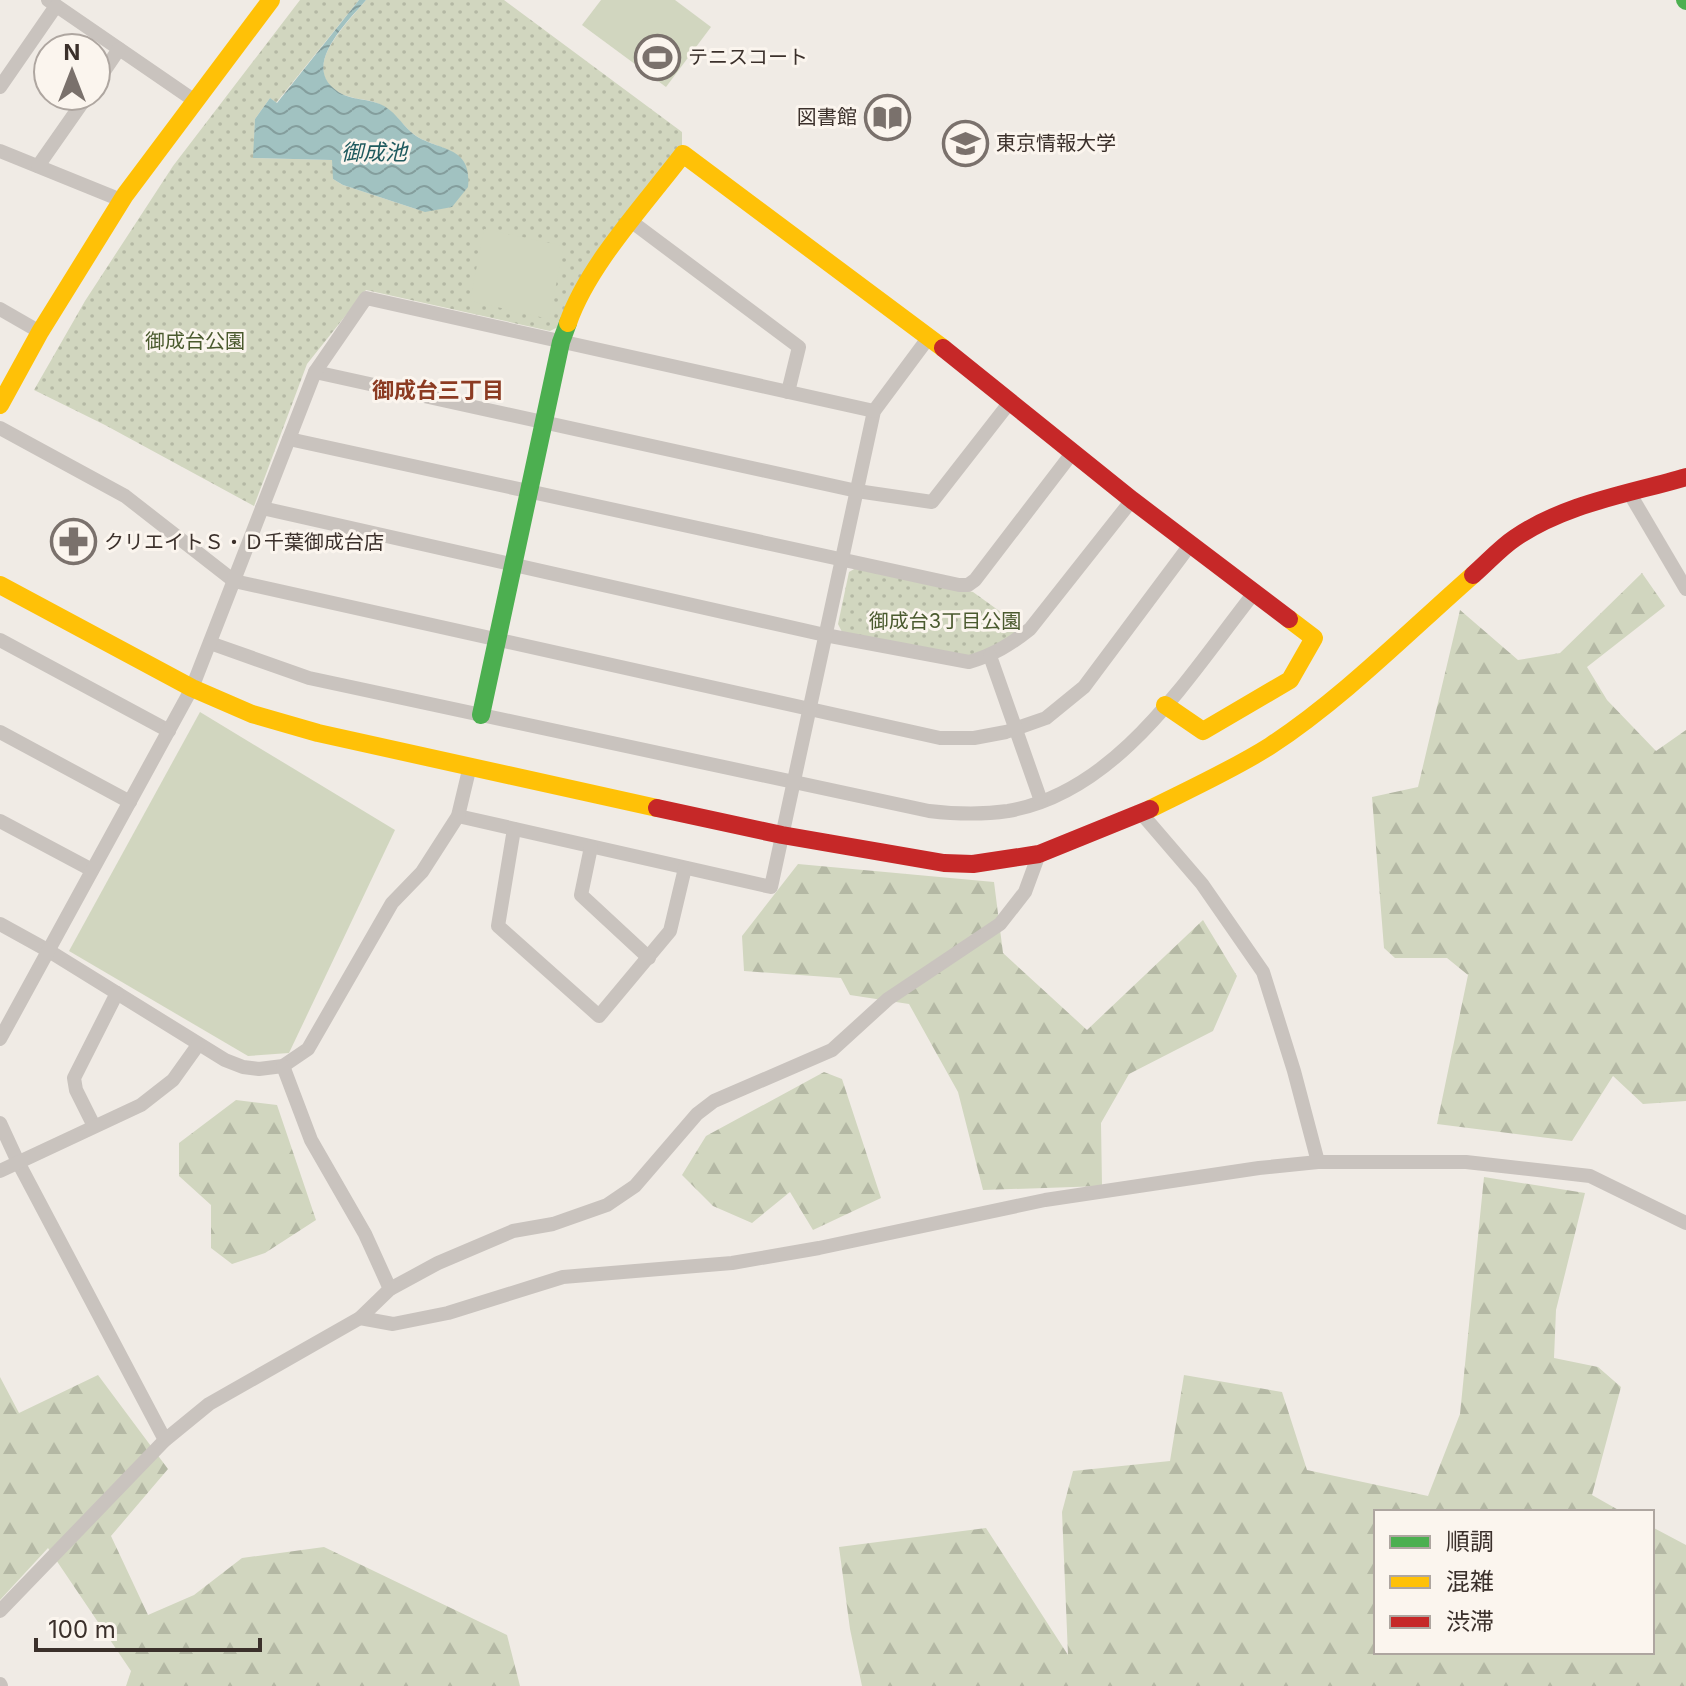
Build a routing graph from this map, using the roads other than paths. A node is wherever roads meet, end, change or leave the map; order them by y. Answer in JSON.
{"nodes":[{"id":1,"x":271,"y":0,"type":"edge"},
{"id":2,"x":52,"y":3,"type":"edge"},
{"id":3,"x":119,"y":49,"type":"junction"},
{"id":4,"x":112,"y":59,"type":"edge"},
{"id":5,"x":6,"y":67,"type":"edge"},
{"id":6,"x":0,"y":87,"type":"edge"},
{"id":7,"x":195,"y":101,"type":"junction"},
{"id":8,"x":76,"y":112,"type":"edge"},
{"id":9,"x":0,"y":151,"type":"edge"},
{"id":10,"x":38,"y":166,"type":"junction"},
{"id":11,"x":121,"y":200,"type":"junction"},
{"id":12,"x":632,"y":222,"type":"junction"},
{"id":13,"x":0,"y":309,"type":"edge"},
{"id":14,"x":40,"y":332,"type":"junction"},
{"id":15,"x":929,"y":337,"type":"junction"},
{"id":16,"x":561,"y":342,"type":"junction"},
{"id":17,"x":315,"y":372,"type":"junction"},
{"id":18,"x":788,"y":392,"type":"junction"},
{"id":19,"x":1010,"y":402,"type":"junction"},
{"id":20,"x":0,"y":405,"type":"edge"},
{"id":21,"x":874,"y":411,"type":"junction"},
{"id":22,"x":544,"y":423,"type":"junction"},
{"id":23,"x":0,"y":428,"type":"edge"},
{"id":24,"x":289,"y":439,"type":"junction"},
{"id":25,"x":1073,"y":452,"type":"junction"},
{"id":26,"x":1686,"y":477,"type":"edge"},
{"id":27,"x":857,"y":491,"type":"junction"},
{"id":28,"x":529,"y":494,"type":"junction"},
{"id":29,"x":1630,"y":494,"type":"junction"},
{"id":30,"x":1132,"y":500,"type":"junction"},
{"id":31,"x":262,"y":508,"type":"junction"},
{"id":32,"x":1190,"y":545,"type":"junction"},
{"id":33,"x":842,"y":559,"type":"junction"},
{"id":34,"x":513,"y":565,"type":"junction"},
{"id":35,"x":234,"y":581,"type":"junction"},
{"id":36,"x":0,"y":585,"type":"edge"},
{"id":37,"x":1686,"y":589,"type":"edge"},
{"id":38,"x":1254,"y":593,"type":"junction"},
{"id":39,"x":825,"y":635,"type":"junction"},
{"id":40,"x":0,"y":640,"type":"edge"},
{"id":41,"x":497,"y":640,"type":"junction"},
{"id":42,"x":210,"y":643,"type":"junction"},
{"id":43,"x":990,"y":656,"type":"junction"},
{"id":44,"x":192,"y":688,"type":"junction"},
{"id":45,"x":1165,"y":705,"type":"junction"},
{"id":46,"x":809,"y":710,"type":"junction"},
{"id":47,"x":481,"y":715,"type":"junction"},
{"id":48,"x":1014,"y":729,"type":"junction"},
{"id":49,"x":169,"y":731,"type":"junction"},
{"id":50,"x":0,"y":732,"type":"edge"},
{"id":51,"x":470,"y":766,"type":"junction"},
{"id":52,"x":793,"y":783,"type":"junction"},
{"id":53,"x":1041,"y":801,"type":"junction"},
{"id":54,"x":130,"y":802,"type":"junction"},
{"id":55,"x":1141,"y":813,"type":"junction"},
{"id":56,"x":458,"y":816,"type":"junction"},
{"id":57,"x":0,"y":821,"type":"edge"},
{"id":58,"x":514,"y":829,"type":"junction"},
{"id":59,"x":782,"y":835,"type":"junction"},
{"id":60,"x":591,"y":847,"type":"junction"},
{"id":61,"x":1039,"y":854,"type":"junction"},
{"id":62,"x":685,"y":868,"type":"junction"},
{"id":63,"x":92,"y":870,"type":"junction"},
{"id":64,"x":0,"y":924,"type":"edge"},
{"id":65,"x":49,"y":951,"type":"junction"},
{"id":66,"x":649,"y":958,"type":"junction"},
{"id":67,"x":117,"y":993,"type":"junction"},
{"id":68,"x":5,"y":1017,"type":"edge"},
{"id":69,"x":0,"y":1039,"type":"edge"},
{"id":70,"x":198,"y":1045,"type":"junction"},
{"id":71,"x":283,"y":1066,"type":"junction"},
{"id":72,"x":0,"y":1123,"type":"edge"},
{"id":73,"x":94,"y":1126,"type":"junction"},
{"id":74,"x":18,"y":1162,"type":"junction"},
{"id":75,"x":1318,"y":1162,"type":"junction"},
{"id":76,"x":0,"y":1171,"type":"edge"},
{"id":77,"x":1686,"y":1223,"type":"edge"},
{"id":78,"x":390,"y":1289,"type":"junction"},
{"id":79,"x":360,"y":1318,"type":"junction"},
{"id":80,"x":165,"y":1440,"type":"junction"},
{"id":81,"x":0,"y":1611,"type":"edge"}],
"edges":[{"from":1,"to":7,"type":"street"},
{"from":2,"to":3,"type":"street"},
{"from":2,"to":5,"type":"street"},
{"from":3,"to":4,"type":"street"},
{"from":3,"to":7,"type":"street"},
{"from":5,"to":6,"type":"street"},
{"from":7,"to":11,"type":"street"},
{"from":8,"to":10,"type":"street"},
{"from":9,"to":10,"type":"street"},
{"from":10,"to":11,"type":"street"},
{"from":11,"to":14,"type":"street"},
{"from":12,"to":15,"type":"street"},
{"from":12,"to":16,"type":"street"},
{"from":12,"to":18,"type":"street"},
{"from":13,"to":14,"type":"street"},
{"from":14,"to":20,"type":"street"},
{"from":15,"to":19,"type":"street"},
{"from":15,"to":21,"type":"street"},
{"from":16,"to":17,"type":"street"},
{"from":16,"to":18,"type":"street"},
{"from":16,"to":22,"type":"street"},
{"from":17,"to":22,"type":"street"},
{"from":17,"to":24,"type":"street"},
{"from":18,"to":21,"type":"street"},
{"from":19,"to":25,"type":"street"},
{"from":19,"to":27,"type":"street"},
{"from":21,"to":27,"type":"street"},
{"from":22,"to":27,"type":"street"},
{"from":22,"to":28,"type":"street"},
{"from":23,"to":35,"type":"street"},
{"from":24,"to":28,"type":"street"},
{"from":24,"to":31,"type":"street"},
{"from":25,"to":30,"type":"street"},
{"from":25,"to":33,"type":"street"},
{"from":26,"to":29,"type":"street"},
{"from":27,"to":33,"type":"street"},
{"from":28,"to":33,"type":"street"},
{"from":28,"to":34,"type":"street"},
{"from":29,"to":37,"type":"street"},
{"from":29,"to":55,"type":"street"},
{"from":30,"to":32,"type":"street"},
{"from":30,"to":43,"type":"street"},
{"from":31,"to":34,"type":"street"},
{"from":31,"to":35,"type":"street"},
{"from":32,"to":38,"type":"street"},
{"from":32,"to":48,"type":"street"},
{"from":33,"to":39,"type":"street"},
{"from":34,"to":39,"type":"street"},
{"from":34,"to":41,"type":"street"},
{"from":35,"to":41,"type":"street"},
{"from":35,"to":42,"type":"street"},
{"from":36,"to":44,"type":"street"},
{"from":38,"to":45,"type":"street"},
{"from":38,"to":45,"type":"street"},
{"from":39,"to":43,"type":"street"},
{"from":39,"to":46,"type":"street"},
{"from":40,"to":49,"type":"street"},
{"from":41,"to":46,"type":"street"},
{"from":41,"to":47,"type":"street"},
{"from":42,"to":44,"type":"street"},
{"from":42,"to":47,"type":"street"},
{"from":43,"to":48,"type":"street"},
{"from":44,"to":49,"type":"street"},
{"from":44,"to":51,"type":"street"},
{"from":45,"to":53,"type":"street"},
{"from":46,"to":48,"type":"street"},
{"from":46,"to":52,"type":"street"},
{"from":47,"to":52,"type":"street"},
{"from":48,"to":53,"type":"street"},
{"from":49,"to":54,"type":"street"},
{"from":50,"to":54,"type":"street"},
{"from":51,"to":56,"type":"street"},
{"from":51,"to":59,"type":"street"},
{"from":52,"to":53,"type":"street"},
{"from":52,"to":59,"type":"street"},
{"from":54,"to":63,"type":"street"},
{"from":55,"to":61,"type":"street"},
{"from":55,"to":75,"type":"street"},
{"from":56,"to":58,"type":"street"},
{"from":56,"to":71,"type":"street"},
{"from":57,"to":63,"type":"street"},
{"from":58,"to":60,"type":"street"},
{"from":58,"to":66,"type":"street"},
{"from":59,"to":61,"type":"street"},
{"from":59,"to":62,"type":"street"},
{"from":60,"to":62,"type":"street"},
{"from":60,"to":66,"type":"street"},
{"from":61,"to":78,"type":"street"},
{"from":62,"to":66,"type":"street"},
{"from":63,"to":65,"type":"street"},
{"from":64,"to":65,"type":"street"},
{"from":65,"to":67,"type":"street"},
{"from":65,"to":68,"type":"street"},
{"from":67,"to":70,"type":"street"},
{"from":67,"to":73,"type":"street"},
{"from":68,"to":69,"type":"street"},
{"from":70,"to":71,"type":"street"},
{"from":70,"to":73,"type":"street"},
{"from":71,"to":78,"type":"street"},
{"from":72,"to":74,"type":"street"},
{"from":73,"to":74,"type":"street"},
{"from":74,"to":76,"type":"street"},
{"from":74,"to":80,"type":"street"},
{"from":75,"to":77,"type":"street"},
{"from":75,"to":79,"type":"street"},
{"from":78,"to":79,"type":"street"},
{"from":79,"to":80,"type":"street"},
{"from":80,"to":81,"type":"street"}]}
